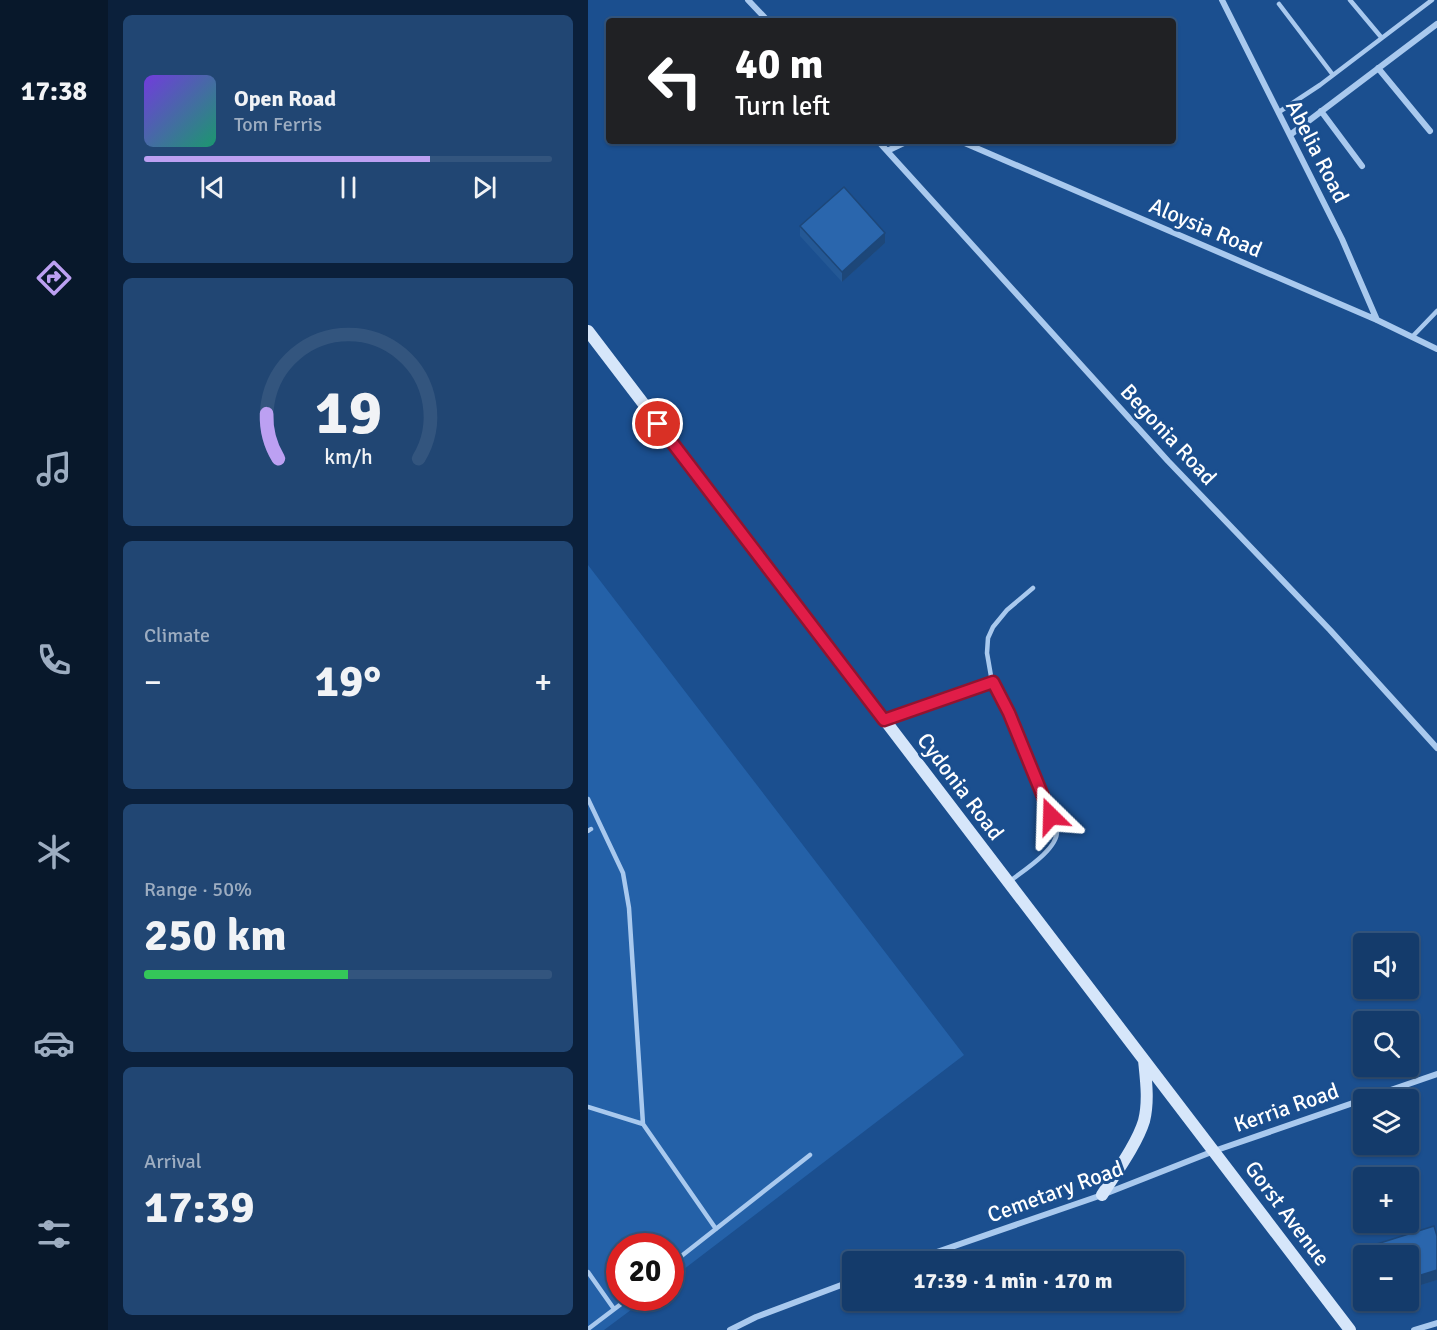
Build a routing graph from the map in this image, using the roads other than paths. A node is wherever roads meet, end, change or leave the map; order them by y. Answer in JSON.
{"nodes":[{"id":1,"x":748,"y":0,"type":"edge"},
{"id":2,"x":1222,"y":0,"type":"edge"},
{"id":3,"x":1350,"y":0,"type":"edge"},
{"id":4,"x":1432,"y":0,"type":"edge"},
{"id":5,"x":1279,"y":4,"type":"dead end"},
{"id":6,"x":765,"y":18,"type":"edge"},
{"id":7,"x":1437,"y":24,"type":"edge"},
{"id":8,"x":1381,"y":37,"type":"junction"},
{"id":9,"x":1378,"y":68,"type":"junction"},
{"id":10,"x":1333,"y":75,"type":"junction"},
{"id":11,"x":1321,"y":111,"type":"junction"},
{"id":12,"x":1279,"y":112,"type":"junction"},
{"id":13,"x":1430,"y":131,"type":"dead end"},
{"id":14,"x":1290,"y":135,"type":"junction"},
{"id":15,"x":881,"y":144,"type":"edge"},
{"id":16,"x":902,"y":144,"type":"edge"},
{"id":17,"x":967,"y":144,"type":"edge"},
{"id":18,"x":887,"y":151,"type":"junction"},
{"id":19,"x":1362,"y":166,"type":"dead end"},
{"id":20,"x":1437,"y":311,"type":"edge"},
{"id":21,"x":1377,"y":320,"type":"junction"},
{"id":22,"x":588,"y":331,"type":"edge"},
{"id":23,"x":1412,"y":337,"type":"junction"},
{"id":24,"x":1437,"y":349,"type":"edge"},
{"id":25,"x":1033,"y":588,"type":"dead end"},
{"id":26,"x":993,"y":682,"type":"junction"},
{"id":27,"x":884,"y":720,"type":"junction"},
{"id":28,"x":1437,"y":748,"type":"edge"},
{"id":29,"x":588,"y":799,"type":"edge"},
{"id":30,"x":1008,"y":883,"type":"junction"},
{"id":31,"x":1144,"y":1059,"type":"junction"},
{"id":32,"x":1437,"y":1074,"type":"edge"},
{"id":33,"x":588,"y":1107,"type":"edge"},
{"id":34,"x":643,"y":1124,"type":"junction"},
{"id":35,"x":1214,"y":1151,"type":"junction"},
{"id":36,"x":810,"y":1155,"type":"dead end"},
{"id":37,"x":1102,"y":1195,"type":"junction"},
{"id":38,"x":716,"y":1228,"type":"junction"},
{"id":39,"x":940,"y":1251,"type":"edge"},
{"id":40,"x":684,"y":1253,"type":"edge"},
{"id":41,"x":588,"y":1272,"type":"edge"},
{"id":42,"x":842,"y":1285,"type":"edge"},
{"id":43,"x":606,"y":1298,"type":"edge"},
{"id":44,"x":611,"y":1311,"type":"edge"},
{"id":45,"x":1437,"y":1323,"type":"edge"},
{"id":46,"x":588,"y":1329,"type":"edge"},
{"id":47,"x":730,"y":1330,"type":"edge"},
{"id":48,"x":1350,"y":1330,"type":"edge"},
{"id":49,"x":1414,"y":1330,"type":"edge"}],
"edges":[{"from":1,"to":6,"type":"street"},
{"from":2,"to":12,"type":"street","name":"Abelia Road"},
{"from":3,"to":8,"type":"lane"},
{"from":4,"to":8,"type":"lane"},
{"from":5,"to":10,"type":"lane"},
{"from":7,"to":9,"type":"street"},
{"from":8,"to":10,"type":"lane"},
{"from":9,"to":11,"type":"street"},
{"from":9,"to":13,"type":"street"},
{"from":10,"to":12,"type":"lane"},
{"from":11,"to":14,"type":"street"},
{"from":11,"to":19,"type":"street"},
{"from":12,"to":14,"type":"street","name":"Abelia Road"},
{"from":14,"to":21,"type":"street","name":"Abelia Road"},
{"from":15,"to":18,"type":"street","name":"Begonia Road"},
{"from":16,"to":18,"type":"street"},
{"from":17,"to":21,"type":"street","name":"Aloysia Road"},
{"from":18,"to":28,"type":"street","name":"Begonia Road"},
{"from":20,"to":23,"type":"lane"},
{"from":21,"to":23,"type":"street","name":"Aloysia Road"},
{"from":22,"to":27,"type":"street","name":"Cydonia Road"},
{"from":23,"to":24,"type":"street","name":"Aloysia Road"},
{"from":25,"to":26,"type":"lane"},
{"from":26,"to":27,"type":"lane"},
{"from":26,"to":30,"type":"lane"},
{"from":27,"to":30,"type":"street","name":"Cydonia Road"},
{"from":29,"to":34,"type":"lane"},
{"from":30,"to":31,"type":"street","name":"Cydonia Road"},
{"from":31,"to":35,"type":"street","name":"Cydonia Road"},
{"from":31,"to":37,"type":"street"},
{"from":32,"to":35,"type":"street","name":"Kerria Road"},
{"from":33,"to":34,"type":"lane"},
{"from":34,"to":38,"type":"lane"},
{"from":35,"to":37,"type":"street","name":"Cemetary Road"},
{"from":35,"to":48,"type":"street","name":"Gorst Avenue"},
{"from":36,"to":38,"type":"lane"},
{"from":37,"to":39,"type":"street","name":"Cemetary Road"},
{"from":38,"to":40,"type":"lane"},
{"from":41,"to":43,"type":"lane"},
{"from":42,"to":47,"type":"street"},
{"from":44,"to":46,"type":"lane"},
{"from":45,"to":49,"type":"street"}]}
